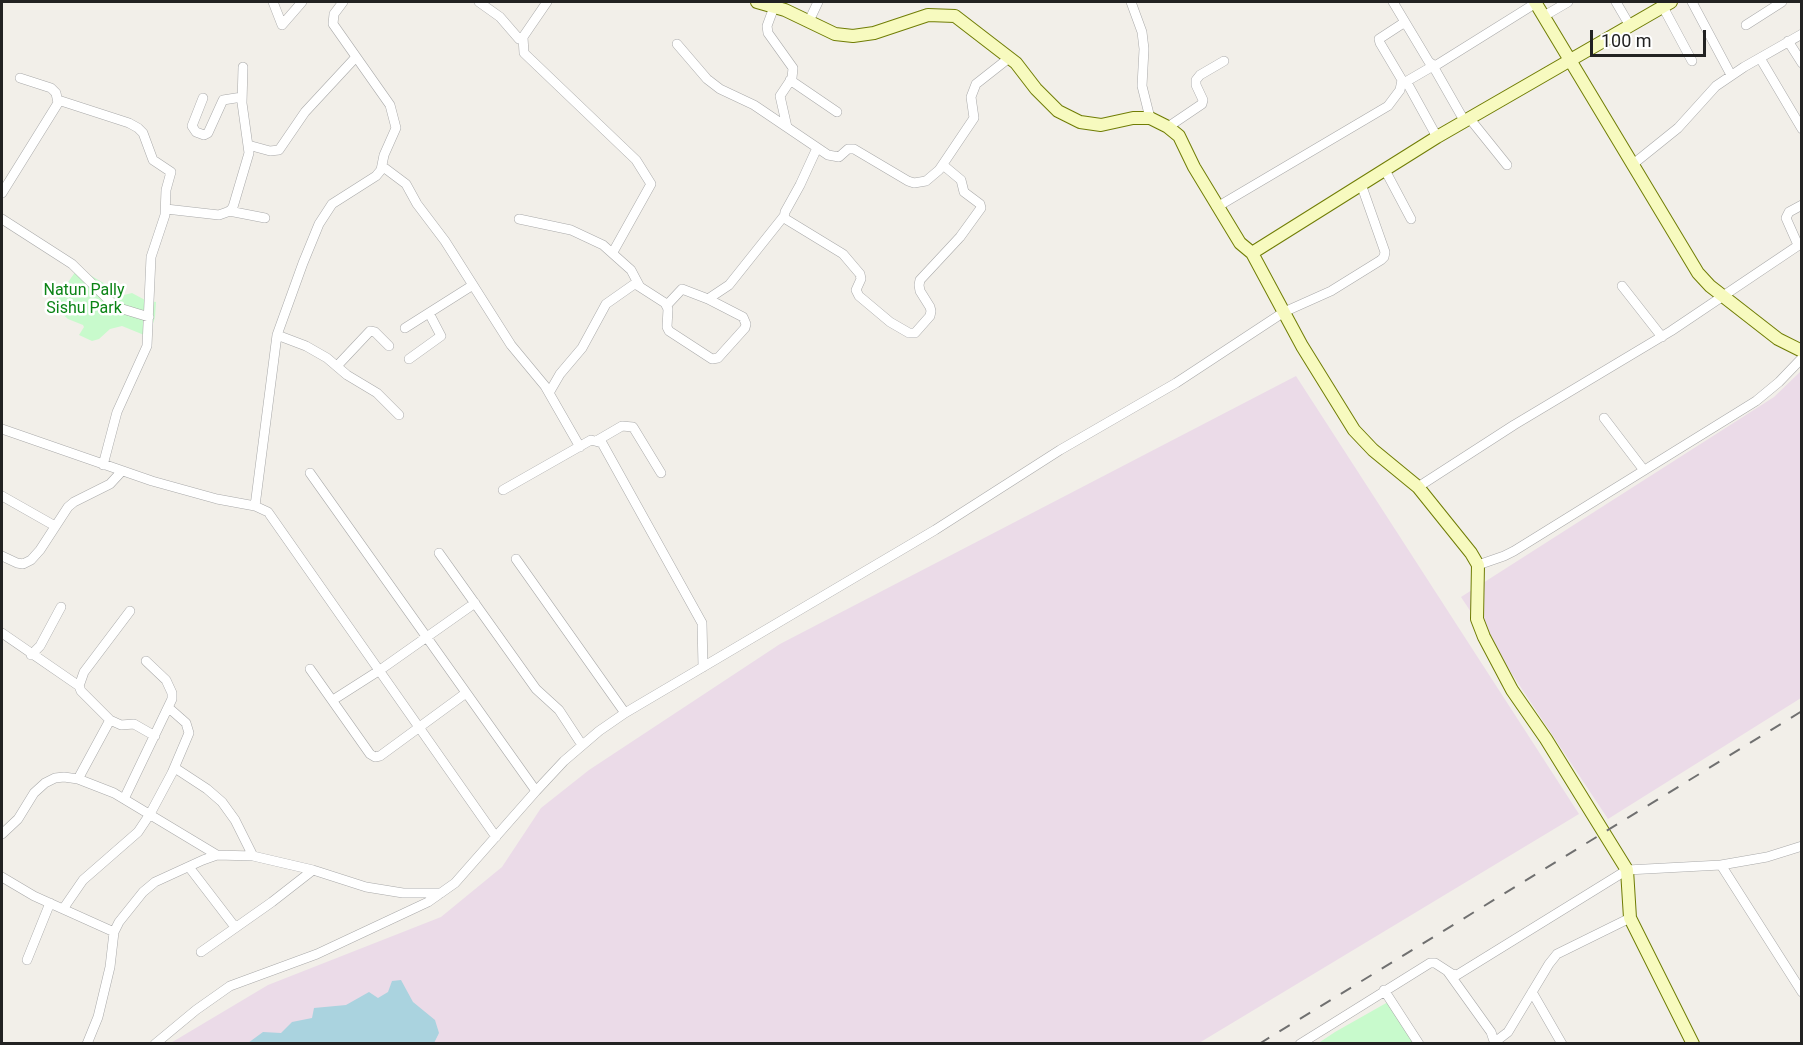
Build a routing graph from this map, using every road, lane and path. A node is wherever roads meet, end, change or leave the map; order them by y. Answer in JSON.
{"nodes":[{"id":1,"x":273,"y":2,"type":"edge"},
{"id":2,"x":302,"y":2,"type":"edge"},
{"id":3,"x":343,"y":2,"type":"edge"},
{"id":4,"x":479,"y":2,"type":"edge"},
{"id":5,"x":547,"y":2,"type":"edge"},
{"id":6,"x":757,"y":2,"type":"edge"},
{"id":7,"x":818,"y":2,"type":"edge"},
{"id":8,"x":1131,"y":2,"type":"edge"},
{"id":9,"x":1393,"y":2,"type":"edge"},
{"id":10,"x":1536,"y":2,"type":"edge"},
{"id":11,"x":1568,"y":2,"type":"edge"},
{"id":12,"x":1616,"y":2,"type":"edge"},
{"id":13,"x":1692,"y":2,"type":"edge"},
{"id":14,"x":1782,"y":2,"type":"edge"},
{"id":15,"x":1667,"y":4,"type":"edge"},
{"id":16,"x":774,"y":7,"type":"junction"},
{"id":17,"x":1544,"y":16,"type":"junction"},
{"id":18,"x":809,"y":21,"type":"junction"},
{"id":19,"x":1405,"y":22,"type":"junction"},
{"id":20,"x":1746,"y":25,"type":"dead end"},
{"id":21,"x":1630,"y":26,"type":"junction"},
{"id":22,"x":1802,"y":34,"type":"edge"},
{"id":23,"x":523,"y":37,"type":"junction"},
{"id":24,"x":1788,"y":41,"type":"junction"},
{"id":25,"x":677,"y":44,"type":"dead end"},
{"id":26,"x":356,"y":57,"type":"junction"},
{"id":27,"x":1009,"y":57,"type":"junction"},
{"id":28,"x":1760,"y":58,"type":"junction"},
{"id":29,"x":1571,"y":59,"type":"junction"},
{"id":30,"x":1224,"y":61,"type":"dead end"},
{"id":31,"x":1692,"y":61,"type":"dead end"},
{"id":32,"x":1802,"y":63,"type":"edge"},
{"id":33,"x":1433,"y":66,"type":"junction"},
{"id":34,"x":243,"y":67,"type":"dead end"},
{"id":35,"x":1731,"y":75,"type":"junction"},
{"id":36,"x":20,"y":78,"type":"dead end"},
{"id":37,"x":790,"y":80,"type":"junction"},
{"id":38,"x":1404,"y":83,"type":"junction"},
{"id":39,"x":242,"y":97,"type":"junction"},
{"id":40,"x":203,"y":98,"type":"dead end"},
{"id":41,"x":58,"y":100,"type":"junction"},
{"id":42,"x":837,"y":112,"type":"dead end"},
{"id":43,"x":1150,"y":118,"type":"junction"},
{"id":44,"x":1467,"y":120,"type":"junction"},
{"id":45,"x":787,"y":127,"type":"junction"},
{"id":46,"x":1168,"y":127,"type":"junction"},
{"id":47,"x":1802,"y":129,"type":"edge"},
{"id":48,"x":1437,"y":137,"type":"junction"},
{"id":49,"x":248,"y":145,"type":"junction"},
{"id":50,"x":817,"y":148,"type":"junction"},
{"id":51,"x":943,"y":165,"type":"junction"},
{"id":52,"x":1507,"y":165,"type":"dead end"},
{"id":53,"x":1632,"y":165,"type":"junction"},
{"id":54,"x":382,"y":166,"type":"junction"},
{"id":55,"x":1384,"y":170,"type":"junction"},
{"id":56,"x":1361,"y":184,"type":"junction"},
{"id":57,"x":2,"y":193,"type":"edge"},
{"id":58,"x":1802,"y":205,"type":"edge"},
{"id":59,"x":1217,"y":207,"type":"junction"},
{"id":60,"x":166,"y":209,"type":"junction"},
{"id":61,"x":229,"y":211,"type":"junction"},
{"id":62,"x":784,"y":216,"type":"junction"},
{"id":63,"x":265,"y":218,"type":"dead end"},
{"id":64,"x":2,"y":219,"type":"edge"},
{"id":65,"x":519,"y":219,"type":"dead end"},
{"id":66,"x":1411,"y":219,"type":"dead end"},
{"id":67,"x":1800,"y":244,"type":"edge"},
{"id":68,"x":613,"y":252,"type":"junction"},
{"id":69,"x":1252,"y":253,"type":"junction"},
{"id":70,"x":473,"y":285,"type":"junction"},
{"id":71,"x":1622,"y":286,"type":"dead end"},
{"id":72,"x":640,"y":287,"type":"junction"},
{"id":73,"x":1724,"y":297,"type":"junction"},
{"id":74,"x":708,"y":299,"type":"junction"},
{"id":75,"x":667,"y":305,"type":"junction"},
{"id":76,"x":1284,"y":312,"type":"junction"},
{"id":77,"x":429,"y":313,"type":"junction"},
{"id":78,"x":149,"y":317,"type":"junction"},
{"id":79,"x":405,"y":328,"type":"dead end"},
{"id":80,"x":277,"y":335,"type":"junction"},
{"id":81,"x":1662,"y":337,"type":"junction"},
{"id":82,"x":389,"y":346,"type":"dead end"},
{"id":83,"x":1802,"y":351,"type":"edge"},
{"id":84,"x":1802,"y":358,"type":"edge"},
{"id":85,"x":409,"y":359,"type":"dead end"},
{"id":86,"x":337,"y":366,"type":"junction"},
{"id":87,"x":549,"y":393,"type":"junction"},
{"id":88,"x":399,"y":415,"type":"dead end"},
{"id":89,"x":1604,"y":418,"type":"dead end"},
{"id":90,"x":2,"y":429,"type":"edge"},
{"id":91,"x":598,"y":440,"type":"junction"},
{"id":92,"x":580,"y":447,"type":"junction"},
{"id":93,"x":103,"y":465,"type":"junction"},
{"id":94,"x":1643,"y":469,"type":"junction"},
{"id":95,"x":122,"y":471,"type":"junction"},
{"id":96,"x":310,"y":473,"type":"dead end"},
{"id":97,"x":661,"y":474,"type":"dead end"},
{"id":98,"x":1418,"y":487,"type":"junction"},
{"id":99,"x":503,"y":490,"type":"dead end"},
{"id":100,"x":2,"y":496,"type":"edge"},
{"id":101,"x":255,"y":506,"type":"junction"},
{"id":102,"x":55,"y":526,"type":"junction"},
{"id":103,"x":439,"y":553,"type":"dead end"},
{"id":104,"x":2,"y":556,"type":"edge"},
{"id":105,"x":516,"y":559,"type":"dead end"},
{"id":106,"x":1478,"y":565,"type":"junction"},
{"id":107,"x":475,"y":603,"type":"junction"},
{"id":108,"x":61,"y":607,"type":"dead end"},
{"id":109,"x":130,"y":611,"type":"dead end"},
{"id":110,"x":2,"y":633,"type":"edge"},
{"id":111,"x":426,"y":637,"type":"junction"},
{"id":112,"x":31,"y":655,"type":"junction"},
{"id":113,"x":146,"y":661,"type":"dead end"},
{"id":114,"x":703,"y":667,"type":"junction"},
{"id":115,"x":310,"y":669,"type":"dead end"},
{"id":116,"x":380,"y":670,"type":"junction"},
{"id":117,"x":79,"y":686,"type":"junction"},
{"id":118,"x":466,"y":693,"type":"junction"},
{"id":119,"x":333,"y":700,"type":"junction"},
{"id":120,"x":169,"y":708,"type":"junction"},
{"id":121,"x":625,"y":713,"type":"junction"},
{"id":122,"x":110,"y":720,"type":"junction"},
{"id":123,"x":418,"y":726,"type":"junction"},
{"id":124,"x":155,"y":736,"type":"junction"},
{"id":125,"x":582,"y":745,"type":"junction"},
{"id":126,"x":175,"y":768,"type":"junction"},
{"id":127,"x":78,"y":780,"type":"junction"},
{"id":128,"x":536,"y":791,"type":"junction"},
{"id":129,"x":124,"y":799,"type":"junction"},
{"id":130,"x":150,"y":814,"type":"junction"},
{"id":131,"x":2,"y":834,"type":"edge"},
{"id":132,"x":496,"y":837,"type":"junction"},
{"id":133,"x":1802,"y":846,"type":"edge"},
{"id":134,"x":216,"y":855,"type":"junction"},
{"id":135,"x":254,"y":856,"type":"junction"},
{"id":136,"x":1721,"y":865,"type":"junction"},
{"id":137,"x":189,"y":867,"type":"junction"},
{"id":138,"x":313,"y":870,"type":"junction"},
{"id":139,"x":1627,"y":870,"type":"junction"},
{"id":140,"x":2,"y":877,"type":"edge"},
{"id":141,"x":441,"y":893,"type":"junction"},
{"id":142,"x":50,"y":903,"type":"junction"},
{"id":143,"x":63,"y":909,"type":"junction"},
{"id":144,"x":1630,"y":918,"type":"junction"},
{"id":145,"x":235,"y":927,"type":"junction"},
{"id":146,"x":114,"y":933,"type":"junction"},
{"id":147,"x":201,"y":952,"type":"dead end"},
{"id":148,"x":27,"y":960,"type":"dead end"},
{"id":149,"x":1448,"y":972,"type":"junction"},
{"id":150,"x":1384,"y":990,"type":"junction"},
{"id":151,"x":1532,"y":992,"type":"junction"},
{"id":152,"x":1802,"y":992,"type":"edge"},
{"id":153,"x":1495,"y":1043,"type":"edge"},
{"id":154,"x":87,"y":1044,"type":"edge"},
{"id":155,"x":155,"y":1044,"type":"edge"},
{"id":156,"x":1300,"y":1044,"type":"edge"},
{"id":157,"x":1419,"y":1044,"type":"edge"},
{"id":158,"x":1562,"y":1044,"type":"edge"},
{"id":159,"x":1693,"y":1044,"type":"edge"}],
"edges":[{"from":1,"to":2,"type":"street"},
{"from":3,"to":26,"type":"street"},
{"from":4,"to":23,"type":"street"},
{"from":5,"to":23,"type":"street"},
{"from":6,"to":16,"type":"street"},
{"from":7,"to":18,"type":"street"},
{"from":8,"to":43,"type":"street"},
{"from":9,"to":19,"type":"street"},
{"from":10,"to":17,"type":"street"},
{"from":10,"to":33,"type":"street"},
{"from":11,"to":17,"type":"street"},
{"from":12,"to":21,"type":"street"},
{"from":13,"to":35,"type":"street"},
{"from":14,"to":20,"type":"street"},
{"from":15,"to":21,"type":"street"},
{"from":15,"to":31,"type":"street"},
{"from":16,"to":18,"type":"street"},
{"from":16,"to":37,"type":"street"},
{"from":17,"to":29,"type":"street"},
{"from":18,"to":27,"type":"street"},
{"from":19,"to":33,"type":"street"},
{"from":19,"to":38,"type":"street"},
{"from":21,"to":29,"type":"street"},
{"from":22,"to":24,"type":"street"},
{"from":23,"to":68,"type":"street"},
{"from":24,"to":28,"type":"street"},
{"from":24,"to":32,"type":"street"},
{"from":25,"to":45,"type":"street"},
{"from":26,"to":49,"type":"street"},
{"from":26,"to":54,"type":"street"},
{"from":27,"to":43,"type":"street"},
{"from":27,"to":51,"type":"street"},
{"from":28,"to":35,"type":"street"},
{"from":28,"to":47,"type":"street"},
{"from":29,"to":44,"type":"street"},
{"from":29,"to":53,"type":"street"},
{"from":30,"to":46,"type":"street"},
{"from":33,"to":38,"type":"street"},
{"from":33,"to":44,"type":"street"},
{"from":34,"to":39,"type":"street"},
{"from":35,"to":53,"type":"street"},
{"from":36,"to":41,"type":"street"},
{"from":37,"to":42,"type":"street"},
{"from":37,"to":45,"type":"street"},
{"from":38,"to":48,"type":"street"},
{"from":38,"to":59,"type":"street"},
{"from":39,"to":40,"type":"street"},
{"from":39,"to":49,"type":"street"},
{"from":41,"to":57,"type":"street"},
{"from":41,"to":60,"type":"street"},
{"from":43,"to":46,"type":"street"},
{"from":44,"to":48,"type":"street"},
{"from":44,"to":52,"type":"street"},
{"from":45,"to":50,"type":"street"},
{"from":46,"to":59,"type":"street"},
{"from":48,"to":55,"type":"street"},
{"from":49,"to":61,"type":"street"},
{"from":50,"to":51,"type":"street"},
{"from":50,"to":62,"type":"street"},
{"from":51,"to":62,"type":"street"},
{"from":53,"to":73,"type":"street"},
{"from":54,"to":70,"type":"street"},
{"from":54,"to":80,"type":"street"},
{"from":55,"to":56,"type":"street"},
{"from":55,"to":66,"type":"street"},
{"from":56,"to":69,"type":"street"},
{"from":56,"to":76,"type":"street"},
{"from":58,"to":67,"type":"street"},
{"from":59,"to":69,"type":"street"},
{"from":60,"to":61,"type":"street"},
{"from":60,"to":78,"type":"street"},
{"from":61,"to":63,"type":"street"},
{"from":62,"to":74,"type":"street"},
{"from":64,"to":78,"type":"street"},
{"from":65,"to":68,"type":"street"},
{"from":67,"to":73,"type":"street"},
{"from":68,"to":72,"type":"street"},
{"from":69,"to":76,"type":"street"},
{"from":70,"to":77,"type":"street"},
{"from":70,"to":87,"type":"street"},
{"from":71,"to":81,"type":"street"},
{"from":72,"to":75,"type":"street"},
{"from":72,"to":87,"type":"street"},
{"from":73,"to":81,"type":"street"},
{"from":73,"to":83,"type":"street"},
{"from":74,"to":75,"type":"street"},
{"from":74,"to":75,"type":"street"},
{"from":76,"to":98,"type":"street"},
{"from":76,"to":114,"type":"street"},
{"from":77,"to":79,"type":"street"},
{"from":77,"to":85,"type":"street"},
{"from":78,"to":93,"type":"street"},
{"from":80,"to":86,"type":"street"},
{"from":80,"to":101,"type":"street"},
{"from":81,"to":98,"type":"street"},
{"from":82,"to":86,"type":"street"},
{"from":84,"to":94,"type":"street"},
{"from":86,"to":88,"type":"street"},
{"from":87,"to":92,"type":"street"},
{"from":89,"to":94,"type":"street"},
{"from":90,"to":93,"type":"street"},
{"from":91,"to":92,"type":"street"},
{"from":91,"to":97,"type":"street"},
{"from":91,"to":114,"type":"street"},
{"from":92,"to":99,"type":"street"},
{"from":93,"to":95,"type":"street"},
{"from":94,"to":106,"type":"street"},
{"from":95,"to":101,"type":"street"},
{"from":95,"to":102,"type":"street"},
{"from":96,"to":111,"type":"street"},
{"from":98,"to":106,"type":"street"},
{"from":100,"to":102,"type":"street"},
{"from":101,"to":116,"type":"street"},
{"from":102,"to":104,"type":"street"},
{"from":103,"to":107,"type":"street"},
{"from":105,"to":121,"type":"street"},
{"from":106,"to":139,"type":"street"},
{"from":107,"to":111,"type":"street"},
{"from":107,"to":125,"type":"street"},
{"from":108,"to":112,"type":"street"},
{"from":109,"to":117,"type":"street"},
{"from":110,"to":112,"type":"street"},
{"from":111,"to":116,"type":"street"},
{"from":111,"to":118,"type":"street"},
{"from":112,"to":117,"type":"street"},
{"from":113,"to":120,"type":"street"},
{"from":114,"to":121,"type":"street"},
{"from":115,"to":119,"type":"street"},
{"from":116,"to":119,"type":"street"},
{"from":116,"to":123,"type":"street"},
{"from":117,"to":122,"type":"street"},
{"from":118,"to":123,"type":"street"},
{"from":118,"to":128,"type":"street"},
{"from":119,"to":123,"type":"street"},
{"from":120,"to":124,"type":"street"},
{"from":120,"to":126,"type":"street"},
{"from":121,"to":125,"type":"street"},
{"from":122,"to":124,"type":"street"},
{"from":122,"to":127,"type":"street"},
{"from":123,"to":132,"type":"street"},
{"from":124,"to":129,"type":"street"},
{"from":125,"to":128,"type":"street"},
{"from":126,"to":130,"type":"street"},
{"from":126,"to":135,"type":"street"},
{"from":127,"to":129,"type":"street"},
{"from":127,"to":131,"type":"street"},
{"from":128,"to":132,"type":"street"},
{"from":129,"to":130,"type":"street"},
{"from":130,"to":134,"type":"street"},
{"from":130,"to":143,"type":"street"},
{"from":132,"to":141,"type":"street"},
{"from":133,"to":136,"type":"street"},
{"from":134,"to":135,"type":"street"},
{"from":134,"to":137,"type":"street"},
{"from":135,"to":138,"type":"street"},
{"from":136,"to":139,"type":"street"},
{"from":136,"to":152,"type":"street"},
{"from":137,"to":145,"type":"street"},
{"from":137,"to":146,"type":"street"},
{"from":138,"to":141,"type":"street"},
{"from":138,"to":145,"type":"street"},
{"from":139,"to":144,"type":"street"},
{"from":139,"to":149,"type":"street"},
{"from":140,"to":142,"type":"street"},
{"from":141,"to":155,"type":"street"},
{"from":142,"to":143,"type":"street"},
{"from":142,"to":148,"type":"street"},
{"from":143,"to":146,"type":"street"},
{"from":144,"to":151,"type":"street"},
{"from":144,"to":159,"type":"street"},
{"from":145,"to":147,"type":"street"},
{"from":146,"to":154,"type":"street"},
{"from":149,"to":150,"type":"street"},
{"from":149,"to":153,"type":"street"},
{"from":150,"to":156,"type":"street"},
{"from":150,"to":157,"type":"street"},
{"from":151,"to":153,"type":"street"},
{"from":151,"to":158,"type":"street"}]}
